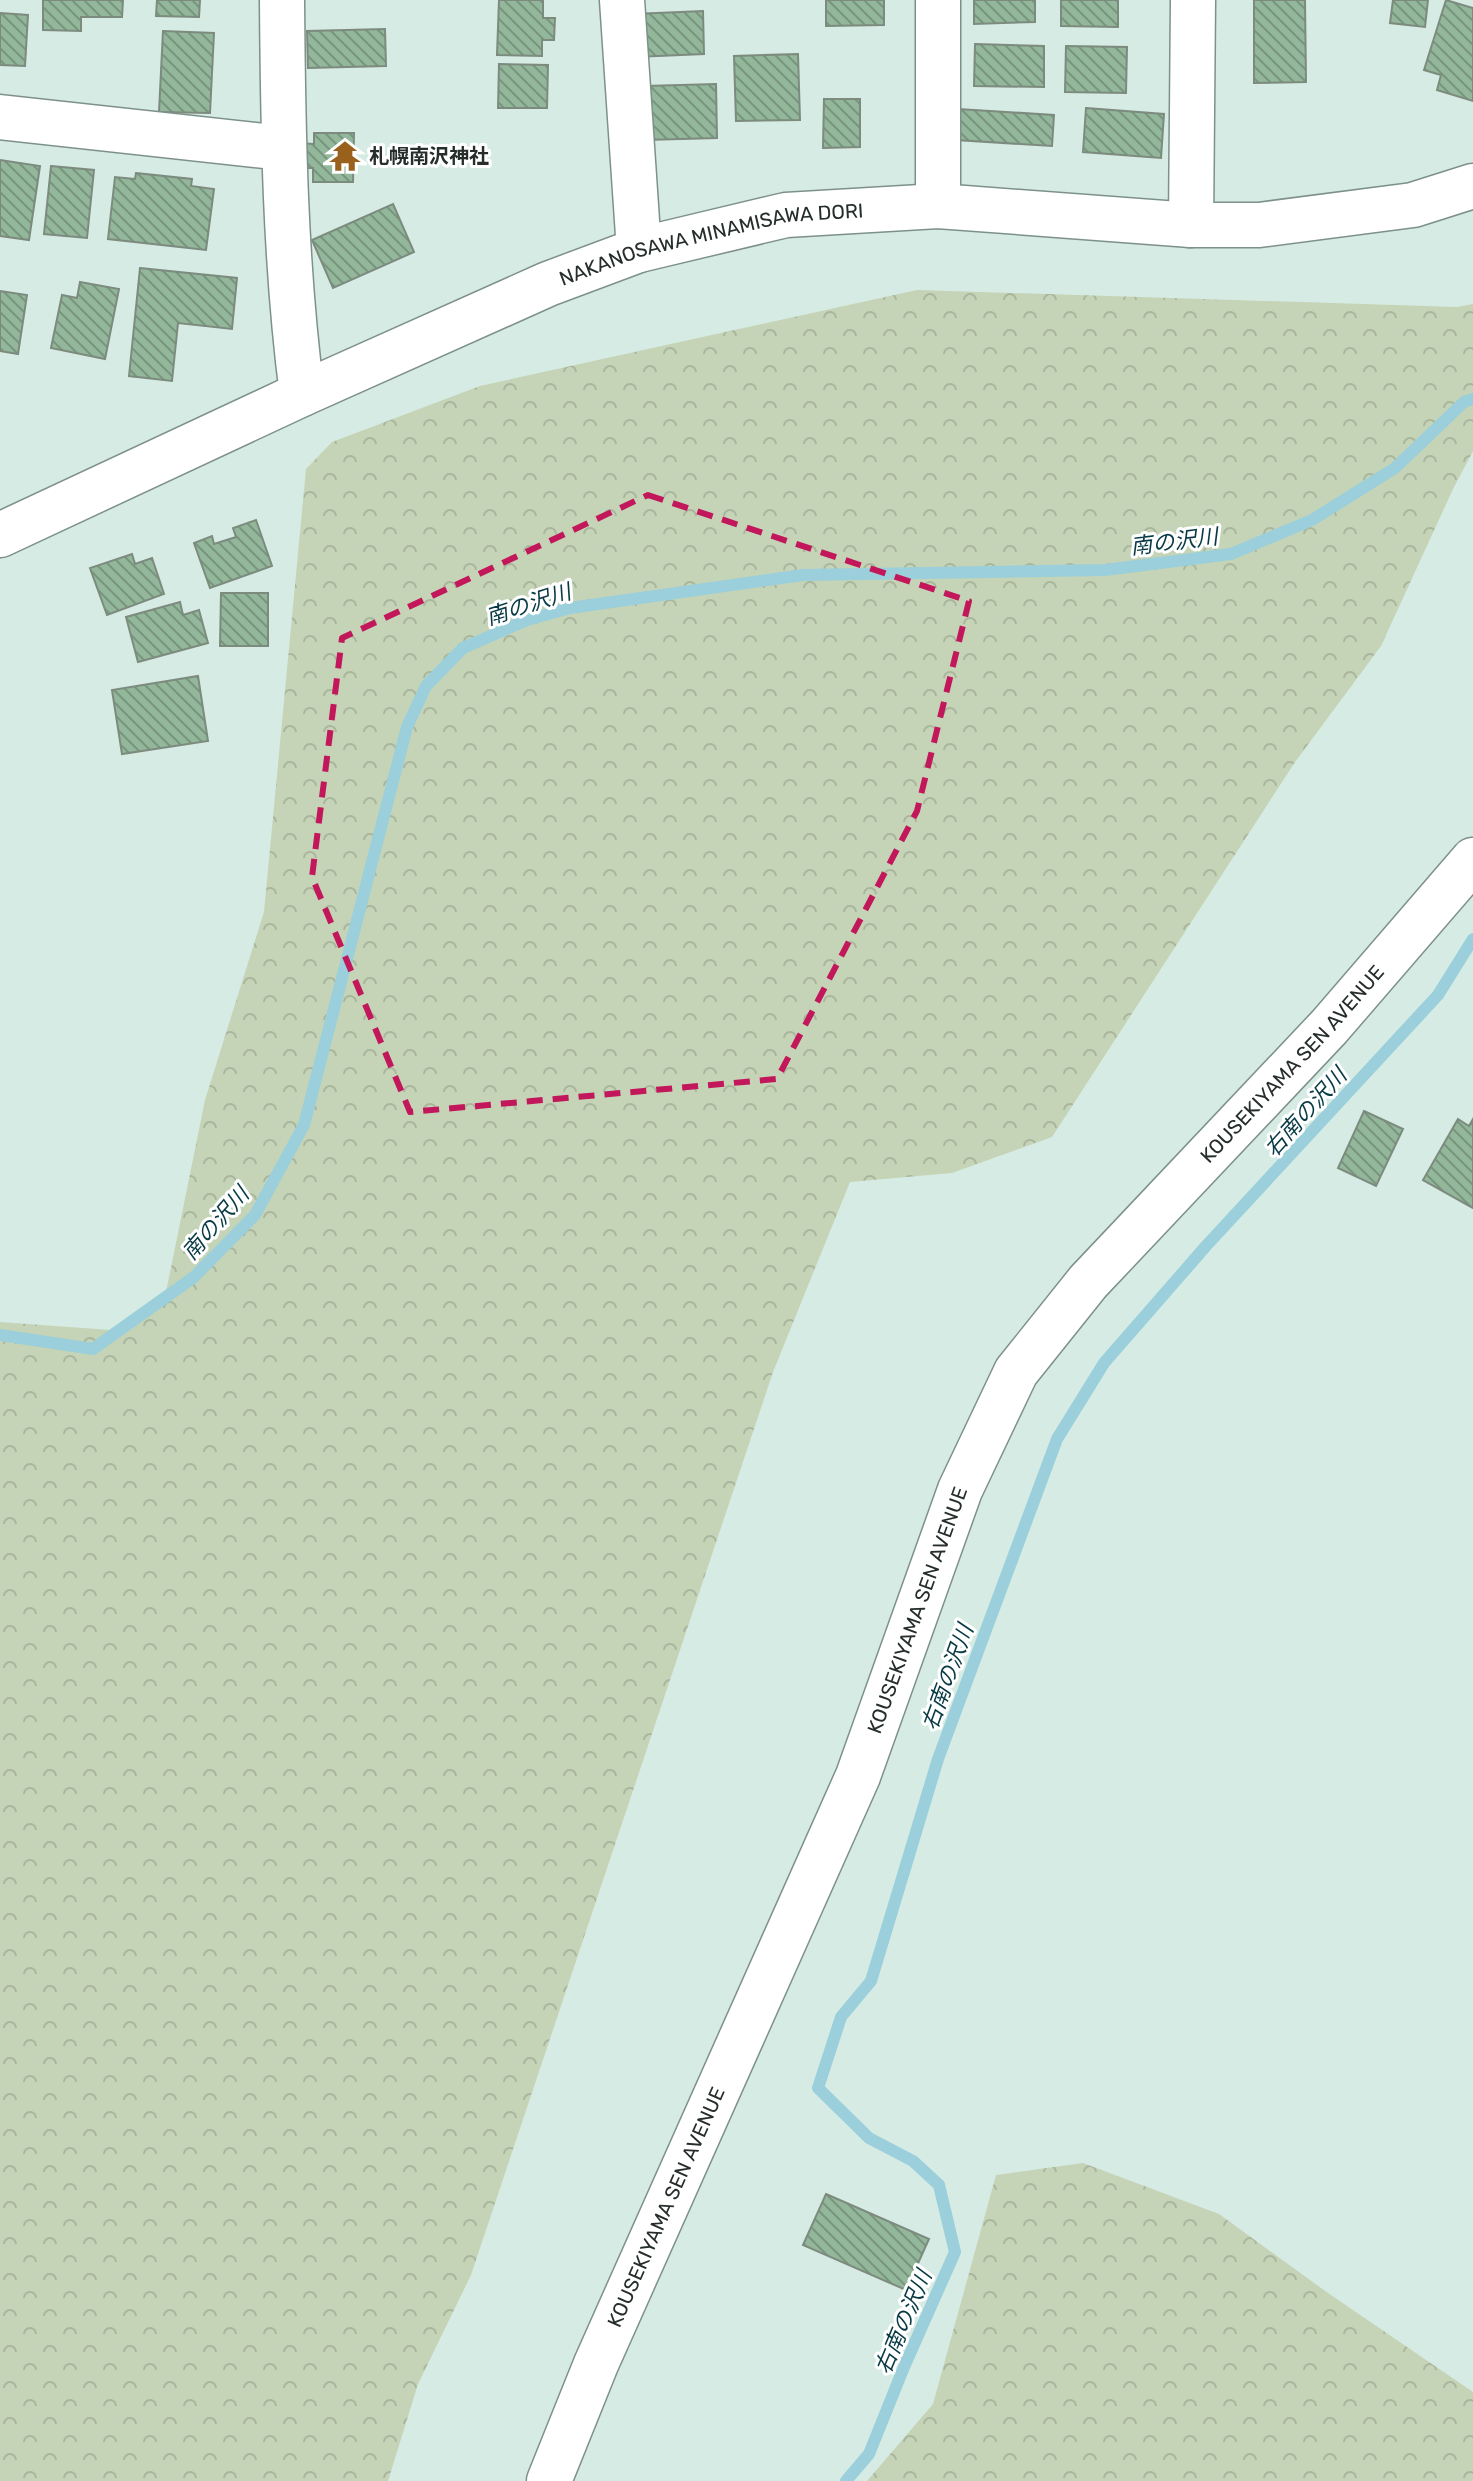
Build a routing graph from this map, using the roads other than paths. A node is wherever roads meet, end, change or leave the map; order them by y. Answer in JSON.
{"nodes":[{"id":1,"x":282,"y":0,"type":"edge"},
{"id":2,"x":622,"y":0,"type":"edge"},
{"id":3,"x":938,"y":0,"type":"edge"},
{"id":4,"x":1193,"y":0,"type":"edge"},
{"id":5,"x":0,"y":117,"type":"edge"},
{"id":6,"x":283,"y":148,"type":"junction"},
{"id":7,"x":1473,"y":186,"type":"edge"},
{"id":8,"x":938,"y":206,"type":"junction"},
{"id":9,"x":1191,"y":225,"type":"junction"},
{"id":10,"x":639,"y":250,"type":"junction"},
{"id":11,"x":302,"y":394,"type":"junction"},
{"id":12,"x":0,"y":535,"type":"edge"},
{"id":13,"x":1473,"y":860,"type":"edge"},
{"id":14,"x":549,"y":2481,"type":"edge"}],
"edges":[{"from":1,"to":6,"type":"street"},
{"from":2,"to":10,"type":"street"},
{"from":3,"to":8,"type":"street"},
{"from":4,"to":9,"type":"street"},
{"from":5,"to":6,"type":"street"},
{"from":6,"to":11,"type":"street"},
{"from":7,"to":9,"type":"street","name":"NAKANOSAWA MINAMISAWA DORI"},
{"from":8,"to":9,"type":"street","name":"NAKANOSAWA MINAMISAWA DORI"},
{"from":8,"to":10,"type":"street","name":"NAKANOSAWA MINAMISAWA DORI"},
{"from":10,"to":11,"type":"street","name":"NAKANOSAWA MINAMISAWA DORI"},
{"from":11,"to":12,"type":"street","name":"NAKANOSAWA MINAMISAWA DORI"},
{"from":13,"to":14,"type":"street","name":"KOUSEKIYAMA SEN AVENUE"}]}
